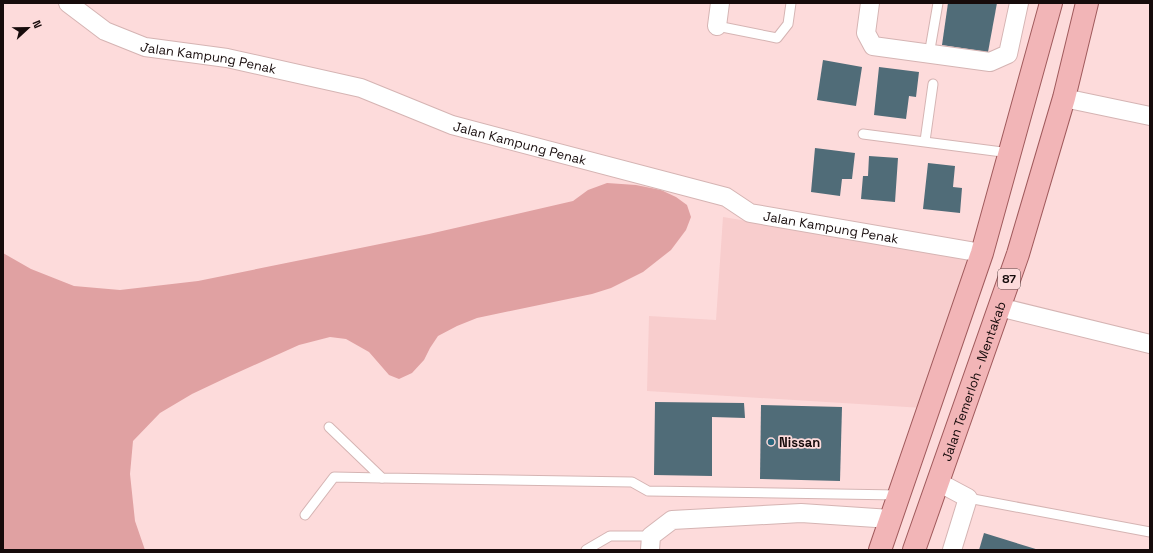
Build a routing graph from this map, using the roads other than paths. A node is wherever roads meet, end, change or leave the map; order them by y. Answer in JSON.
{"nodes":[{"id":1,"x":68,"y":3,"type":"edge"},
{"id":2,"x":720,"y":3,"type":"edge"},
{"id":3,"x":791,"y":3,"type":"edge"},
{"id":4,"x":870,"y":3,"type":"edge"},
{"id":5,"x":938,"y":3,"type":"edge"},
{"id":6,"x":1019,"y":3,"type":"edge"},
{"id":7,"x":1052,"y":3,"type":"edge"},
{"id":8,"x":1087,"y":3,"type":"edge"},
{"id":9,"x":717,"y":26,"type":"joint"},
{"id":10,"x":929,"y":55,"type":"junction"},
{"id":11,"x":933,"y":84,"type":"dead end"},
{"id":12,"x":1064,"y":98,"type":"junction"},
{"id":13,"x":1150,"y":116,"type":"edge"},
{"id":14,"x":863,"y":134,"type":"dead end"},
{"id":15,"x":925,"y":142,"type":"junction"},
{"id":16,"x":1010,"y":153,"type":"junction"},
{"id":17,"x":982,"y":253,"type":"junction"},
{"id":18,"x":999,"y":307,"type":"junction"},
{"id":19,"x":1150,"y":344,"type":"edge"},
{"id":20,"x":329,"y":427,"type":"dead end"},
{"id":21,"x":382,"y":478,"type":"junction"},
{"id":22,"x":938,"y":482,"type":"junction"},
{"id":23,"x":899,"y":496,"type":"junction"},
{"id":24,"x":968,"y":498,"type":"junction"},
{"id":25,"x":305,"y":515,"type":"dead end"},
{"id":26,"x":891,"y":520,"type":"junction"},
{"id":27,"x":1150,"y":532,"type":"edge"},
{"id":28,"x":650,"y":543,"type":"edge"},
{"id":29,"x":586,"y":550,"type":"edge"},
{"id":30,"x":880,"y":550,"type":"edge"},
{"id":31,"x":914,"y":550,"type":"edge"},
{"id":32,"x":952,"y":550,"type":"edge"}],
"edges":[{"from":1,"to":17,"type":"street","name":"Jalan Kampung Penak"},
{"from":2,"to":9,"type":"street"},
{"from":3,"to":9,"type":"lane"},
{"from":4,"to":10,"type":"street"},
{"from":5,"to":10,"type":"lane"},
{"from":6,"to":10,"type":"street"},
{"from":7,"to":16,"type":"main road"},
{"from":8,"to":12,"type":"main road","name":"Jalan Temerloh - Mentakab","number":"87"},
{"from":11,"to":15,"type":"lane"},
{"from":12,"to":13,"type":"street"},
{"from":12,"to":18,"type":"main road","name":"Jalan Temerloh - Mentakab","number":"87"},
{"from":14,"to":15,"type":"lane"},
{"from":15,"to":16,"type":"lane"},
{"from":16,"to":17,"type":"main road"},
{"from":17,"to":23,"type":"main road"},
{"from":18,"to":19,"type":"street"},
{"from":18,"to":22,"type":"main road","name":"Jalan Temerloh - Mentakab","number":"87"},
{"from":20,"to":21,"type":"lane"},
{"from":21,"to":23,"type":"lane"},
{"from":21,"to":25,"type":"lane"},
{"from":22,"to":24,"type":"street"},
{"from":22,"to":31,"type":"main road","name":"Jalan Temerloh - Mentakab","number":"87"},
{"from":23,"to":26,"type":"main road"},
{"from":24,"to":27,"type":"lane"},
{"from":24,"to":32,"type":"street"},
{"from":26,"to":28,"type":"street"},
{"from":26,"to":30,"type":"main road"},
{"from":28,"to":29,"type":"lane"}]}
